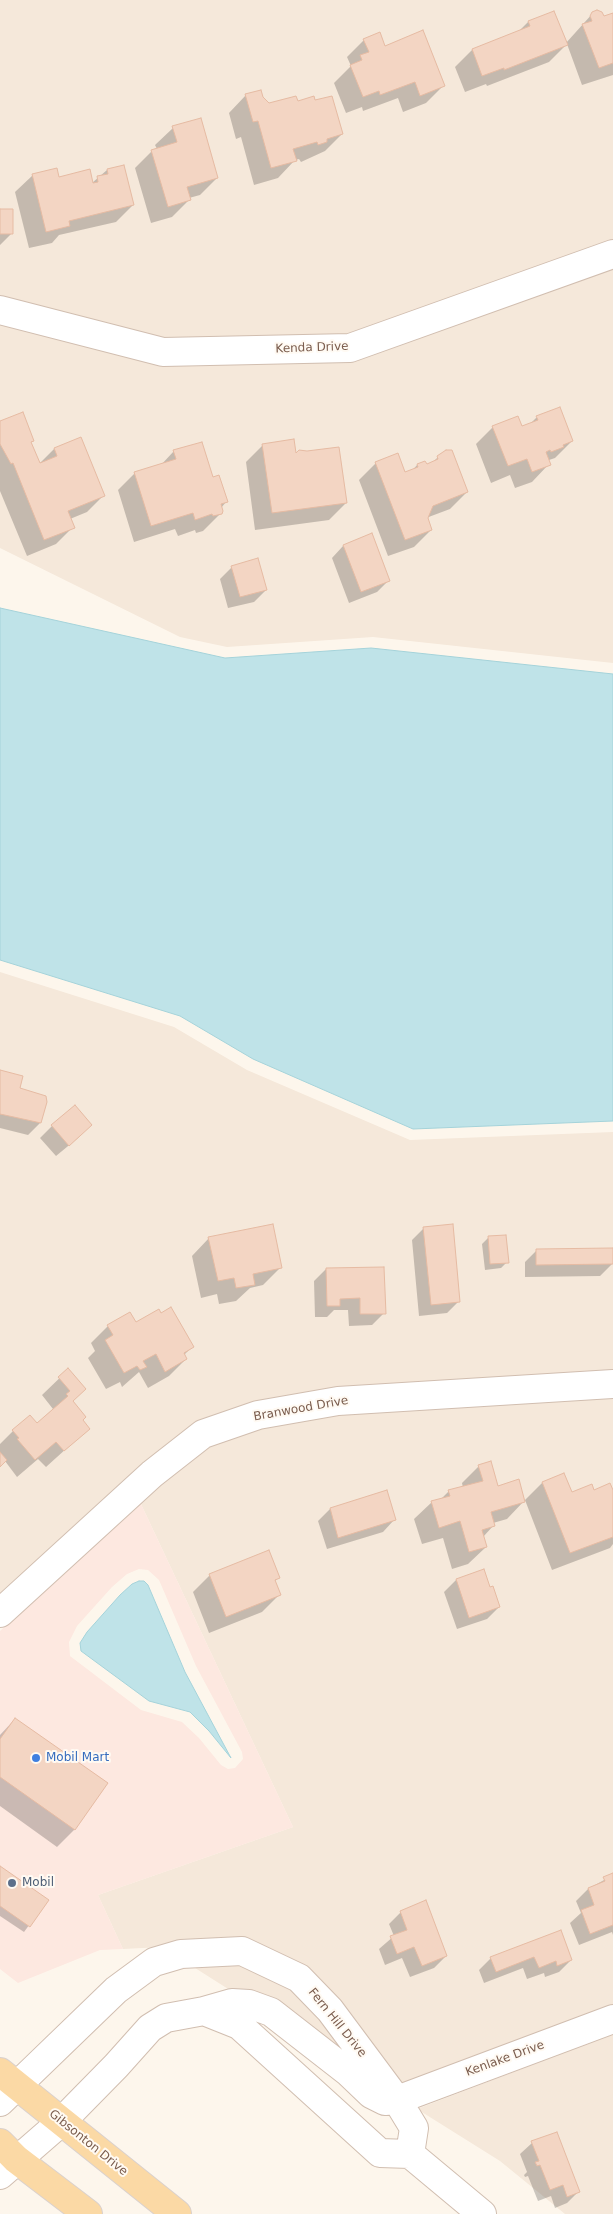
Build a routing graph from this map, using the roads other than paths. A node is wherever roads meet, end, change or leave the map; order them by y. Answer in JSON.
{"nodes":[{"id":1,"x":613,"y":254,"type":"edge"},
{"id":2,"x":0,"y":310,"type":"edge"},
{"id":3,"x":613,"y":1384,"type":"edge"},
{"id":4,"x":0,"y":1614,"type":"edge"},
{"id":5,"x":204,"y":2011,"type":"junction"},
{"id":6,"x":613,"y":2019,"type":"edge"},
{"id":7,"x":5,"y":2086,"type":"edge"},
{"id":8,"x":397,"y":2100,"type":"junction"},
{"id":9,"x":61,"y":2122,"type":"junction"},
{"id":10,"x":410,"y":2154,"type":"junction"},
{"id":11,"x":5,"y":2159,"type":"edge"},
{"id":12,"x":88,"y":2214,"type":"edge"},
{"id":13,"x":177,"y":2214,"type":"edge"},
{"id":14,"x":482,"y":2214,"type":"edge"}],
"edges":[{"from":1,"to":2,"type":"street","name":"Kenda Drive"},
{"from":3,"to":4,"type":"street","name":"Branwood Drive"},
{"from":5,"to":8,"type":"street"},
{"from":5,"to":9,"type":"street"},
{"from":5,"to":10,"type":"street"},
{"from":6,"to":8,"type":"street","name":"Kenlake Drive"},
{"from":7,"to":8,"type":"street","name":"Fern Hill Drive"},
{"from":7,"to":9,"type":"main road","name":"Gibsonton Drive"},
{"from":8,"to":10,"type":"street","name":"Fern Hill Drive"},
{"from":9,"to":11,"type":"street"},
{"from":9,"to":13,"type":"main road","name":"Gibsonton Drive"},
{"from":10,"to":14,"type":"street"},
{"from":11,"to":12,"type":"main road"}]}
